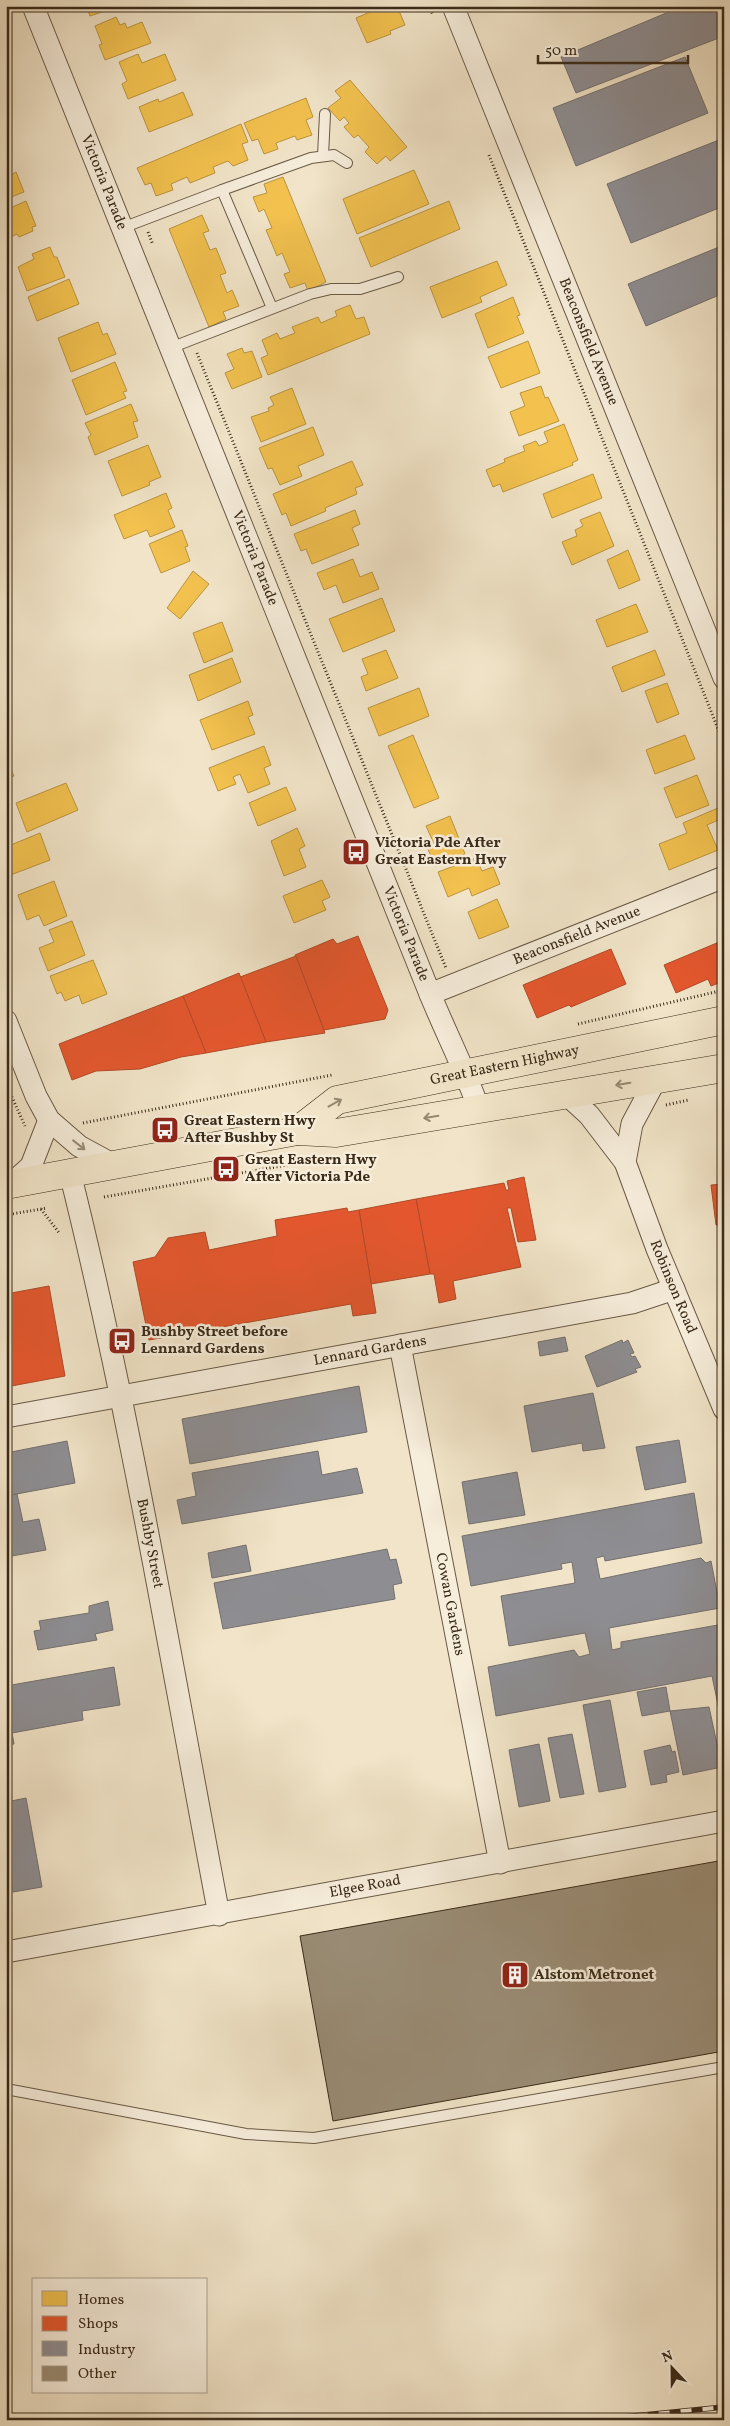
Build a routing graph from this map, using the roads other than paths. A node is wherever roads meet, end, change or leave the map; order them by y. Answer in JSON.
{"nodes":[{"id":1,"x":33,"y":6,"type":"edge"},
{"id":2,"x":452,"y":6,"type":"edge"},
{"id":3,"x":324,"y":114,"type":"dead end"},
{"id":4,"x":323,"y":156,"type":"junction"},
{"id":5,"x":347,"y":163,"type":"dead end"},
{"id":6,"x":222,"y":190,"type":"junction"},
{"id":7,"x":122,"y":228,"type":"junction"},
{"id":8,"x":398,"y":277,"type":"dead end"},
{"id":9,"x":272,"y":308,"type":"junction"},
{"id":10,"x":170,"y":348,"type":"junction"},
{"id":11,"x":724,"y":678,"type":"edge"},
{"id":12,"x":724,"y":877,"type":"edge"},
{"id":13,"x":430,"y":994,"type":"junction"},
{"id":14,"x":724,"y":1012,"type":"edge"},
{"id":15,"x":724,"y":1020,"type":"edge"},
{"id":16,"x":6,"y":1021,"type":"edge"},
{"id":17,"x":644,"y":1036,"type":"junction"},
{"id":18,"x":724,"y":1068,"type":"edge"},
{"id":19,"x":466,"y":1074,"type":"junction"},
{"id":20,"x":656,"y":1079,"type":"junction"},
{"id":21,"x":566,"y":1094,"type":"junction"},
{"id":22,"x":479,"y":1109,"type":"junction"},
{"id":23,"x":54,"y":1124,"type":"junction"},
{"id":24,"x":296,"y":1131,"type":"junction"},
{"id":25,"x":625,"y":1162,"type":"junction"},
{"id":26,"x":114,"y":1165,"type":"junction"},
{"id":27,"x":70,"y":1173,"type":"junction"},
{"id":28,"x":8,"y":1184,"type":"edge"},
{"id":29,"x":674,"y":1289,"type":"junction"},
{"id":30,"x":400,"y":1345,"type":"junction"},
{"id":31,"x":121,"y":1396,"type":"junction"},
{"id":32,"x":721,"y":1396,"type":"edge"},
{"id":33,"x":6,"y":1417,"type":"edge"},
{"id":34,"x":724,"y":1821,"type":"edge"},
{"id":35,"x":500,"y":1863,"type":"junction"},
{"id":36,"x":219,"y":1914,"type":"junction"},
{"id":37,"x":6,"y":1952,"type":"edge"},
{"id":38,"x":724,"y":2067,"type":"edge"},
{"id":39,"x":6,"y":2089,"type":"edge"}],
"edges":[{"from":1,"to":7,"type":"street","name":"Victoria Parade"},
{"from":2,"to":11,"type":"street","name":"Beaconsfield Avenue"},
{"from":3,"to":4,"type":"lane"},
{"from":4,"to":5,"type":"lane"},
{"from":4,"to":6,"type":"lane"},
{"from":6,"to":7,"type":"lane"},
{"from":6,"to":9,"type":"lane"},
{"from":7,"to":10,"type":"street","name":"Victoria Parade"},
{"from":8,"to":9,"type":"lane"},
{"from":9,"to":10,"type":"lane"},
{"from":10,"to":13,"type":"street","name":"Victoria Parade"},
{"from":12,"to":13,"type":"street","name":"Beaconsfield Avenue"},
{"from":13,"to":19,"type":"street","name":"Victoria Parade"},
{"from":14,"to":17,"type":"highway"},
{"from":15,"to":17,"type":"highway","name":"Great Eastern Highway"},
{"from":16,"to":23,"type":"street"},
{"from":17,"to":19,"type":"highway","name":"Great Eastern Highway"},
{"from":18,"to":20,"type":"highway","name":"Great Eastern Highway"},
{"from":19,"to":22,"type":"street","name":"Victoria Parade"},
{"from":24,"to":19,"type":"highway","name":"Great Eastern Highway","one_way":true},
{"from":20,"to":21,"type":"highway","name":"Great Eastern Highway","one_way":true},
{"from":20,"to":25,"type":"street"},
{"from":21,"to":22,"type":"highway","name":"Great Eastern Highway"},
{"from":21,"to":25,"type":"street","name":"Robinson Road"},
{"from":22,"to":24,"type":"highway","name":"Great Eastern Highway","one_way":true},
{"from":23,"to":26,"type":"street","one_way":true},
{"from":23,"to":28,"type":"street"},
{"from":24,"to":26,"type":"highway","name":"Great Eastern Highway"},
{"from":25,"to":29,"type":"street","name":"Robinson Road"},
{"from":26,"to":27,"type":"highway","name":"Great Eastern Highway"},
{"from":27,"to":28,"type":"highway","name":"Great Eastern Highway"},
{"from":27,"to":31,"type":"street","name":"Bushby Street"},
{"from":29,"to":30,"type":"street","name":"Lennard Gardens"},
{"from":29,"to":32,"type":"street","name":"Robinson Road"},
{"from":30,"to":31,"type":"street","name":"Lennard Gardens"},
{"from":30,"to":35,"type":"street","name":"Cowan Gardens"},
{"from":31,"to":33,"type":"street","name":"Lennard Gardens"},
{"from":31,"to":36,"type":"street","name":"Bushby Street"},
{"from":34,"to":35,"type":"street","name":"Elgee Road"},
{"from":35,"to":36,"type":"street","name":"Elgee Road"},
{"from":36,"to":37,"type":"street","name":"Elgee Road"},
{"from":38,"to":39,"type":"lane"}]}
